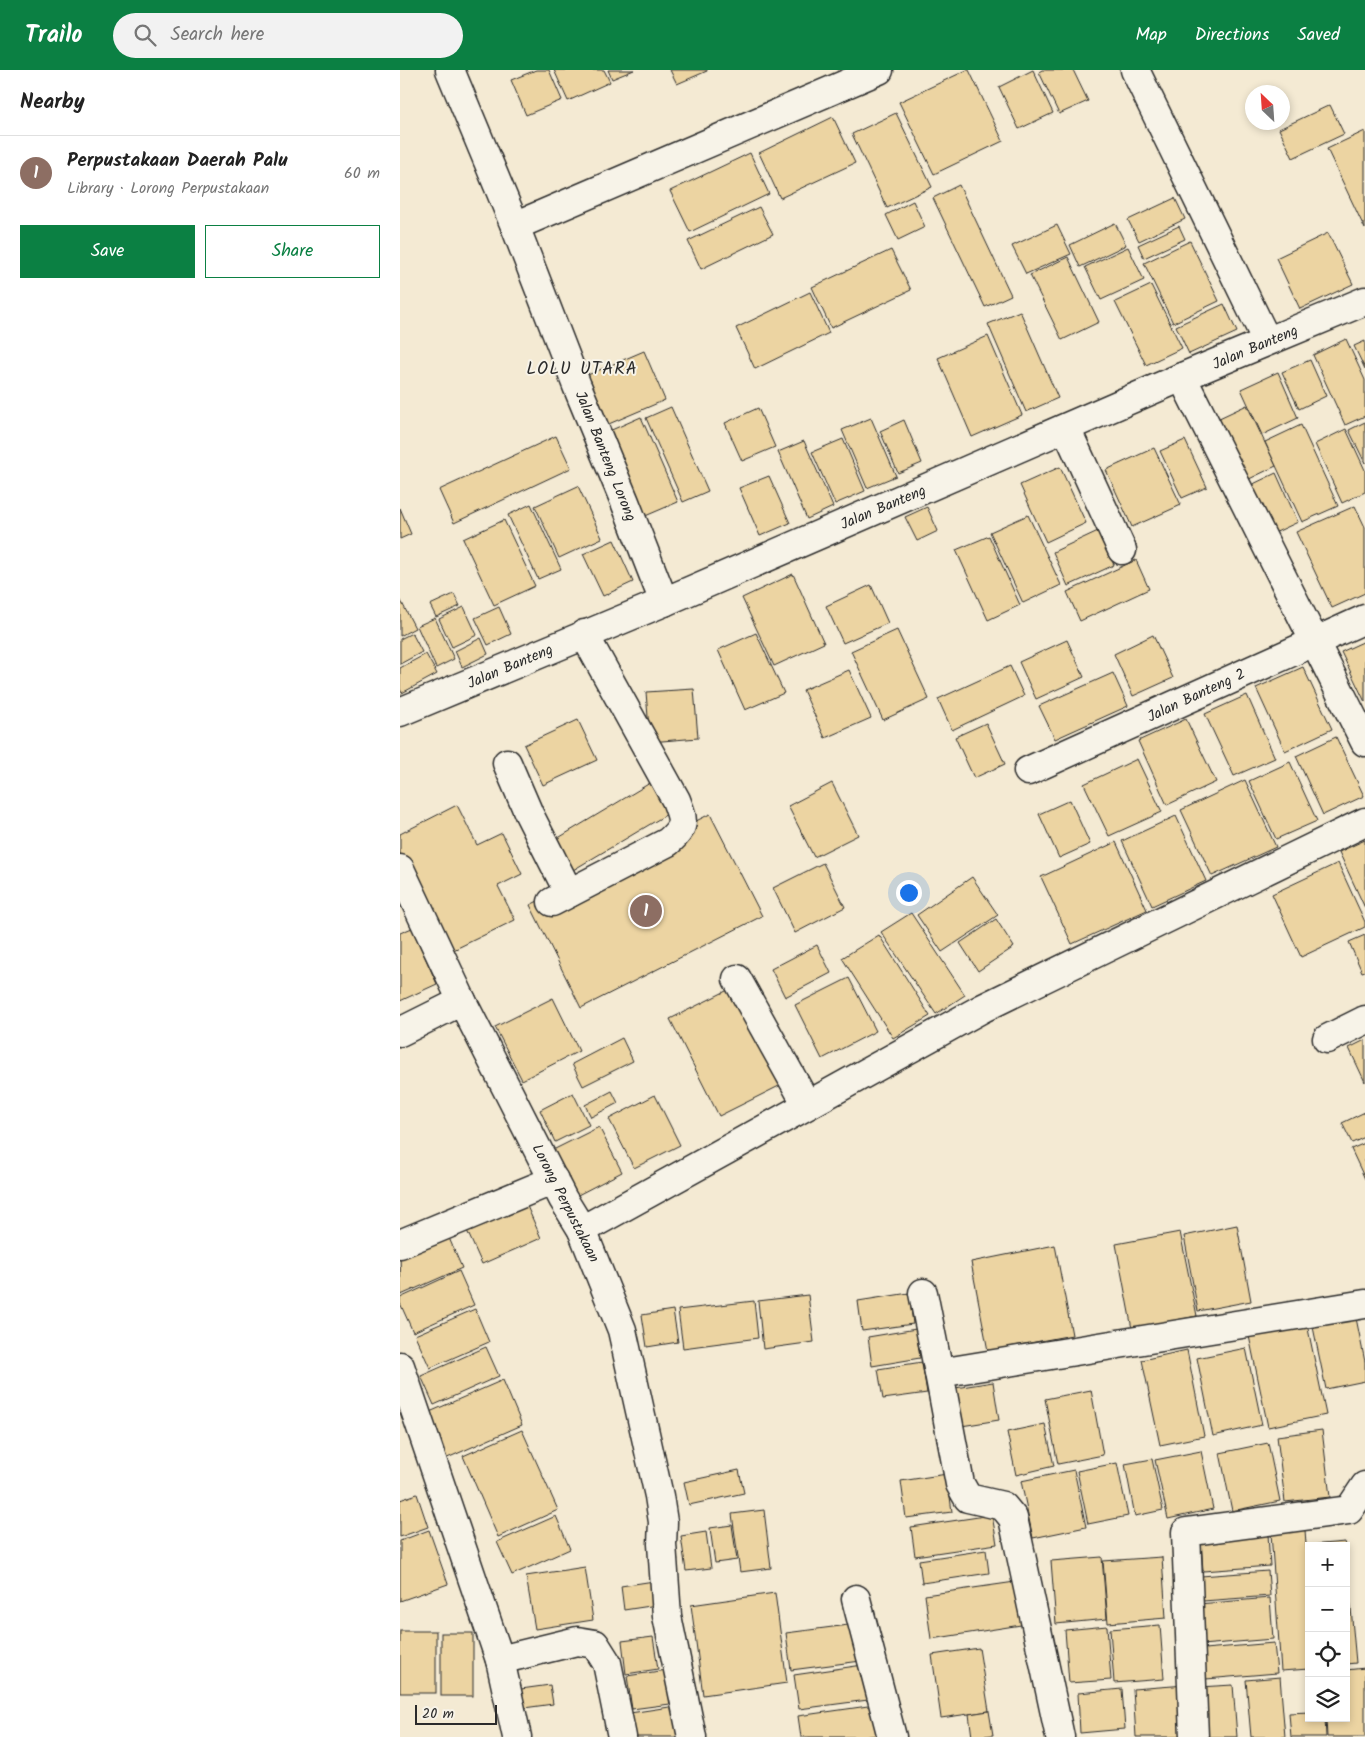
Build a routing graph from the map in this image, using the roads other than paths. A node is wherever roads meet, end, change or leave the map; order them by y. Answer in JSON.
{"nodes":[{"id":1,"x":450,"y":70,"type":"edge"},
{"id":2,"x":879,"y":70,"type":"edge"},
{"id":3,"x":1135,"y":70,"type":"edge"},
{"id":4,"x":515,"y":226,"type":"junction"},
{"id":5,"x":1365,"y":301,"type":"edge"},
{"id":6,"x":1267,"y":341,"type":"junction"},
{"id":7,"x":1182,"y":377,"type":"junction"},
{"id":8,"x":1066,"y":428,"type":"junction"},
{"id":9,"x":1122,"y":550,"type":"dead end"},
{"id":10,"x":664,"y":602,"type":"junction"},
{"id":11,"x":1365,"y":619,"type":"edge"},
{"id":12,"x":584,"y":634,"type":"junction"},
{"id":13,"x":1315,"y":640,"type":"junction"},
{"id":14,"x":400,"y":712,"type":"edge"},
{"id":15,"x":1365,"y":742,"type":"edge"},
{"id":16,"x":507,"y":763,"type":"dead end"},
{"id":17,"x":1028,"y":771,"type":"dead end"},
{"id":18,"x":1365,"y":822,"type":"edge"},
{"id":19,"x":400,"y":869,"type":"edge"},
{"id":20,"x":738,"y":979,"type":"dead end"},
{"id":21,"x":462,"y":1001,"type":"junction"},
{"id":22,"x":1365,"y":1020,"type":"edge"},
{"id":23,"x":400,"y":1032,"type":"edge"},
{"id":24,"x":1327,"y":1039,"type":"dead end"},
{"id":25,"x":807,"y":1105,"type":"junction"},
{"id":26,"x":554,"y":1180,"type":"junction"},
{"id":27,"x":582,"y":1230,"type":"junction"},
{"id":28,"x":400,"y":1244,"type":"edge"},
{"id":29,"x":923,"y":1293,"type":"dead end"},
{"id":30,"x":1365,"y":1304,"type":"edge"},
{"id":31,"x":400,"y":1366,"type":"edge"},
{"id":32,"x":938,"y":1373,"type":"junction"},
{"id":33,"x":410,"y":1425,"type":"edge"},
{"id":34,"x":1365,"y":1486,"type":"edge"},
{"id":35,"x":856,"y":1599,"type":"dead end"},
{"id":36,"x":500,"y":1660,"type":"junction"},
{"id":37,"x":516,"y":1737,"type":"edge"},
{"id":38,"x":622,"y":1737,"type":"edge"},
{"id":39,"x":692,"y":1737,"type":"edge"},
{"id":40,"x":892,"y":1737,"type":"edge"},
{"id":41,"x":1060,"y":1737,"type":"edge"},
{"id":42,"x":1194,"y":1737,"type":"edge"}],
"edges":[{"from":1,"to":4,"type":"street","name":"Jalan Banteng Lorong"},
{"from":2,"to":4,"type":"street"},
{"from":3,"to":6,"type":"street"},
{"from":4,"to":10,"type":"street","name":"Jalan Banteng Lorong"},
{"from":5,"to":6,"type":"street","name":"Jalan Banteng"},
{"from":6,"to":7,"type":"street","name":"Jalan Banteng"},
{"from":7,"to":8,"type":"street","name":"Jalan Banteng"},
{"from":7,"to":13,"type":"street"},
{"from":8,"to":9,"type":"street"},
{"from":8,"to":10,"type":"street","name":"Jalan Banteng"},
{"from":10,"to":12,"type":"street","name":"Jalan Banteng"},
{"from":11,"to":13,"type":"street","name":"Jalan Banteng 2"},
{"from":12,"to":14,"type":"street","name":"Jalan Banteng"},
{"from":12,"to":16,"type":"street"},
{"from":13,"to":15,"type":"street"},
{"from":13,"to":17,"type":"street","name":"Jalan Banteng 2"},
{"from":18,"to":25,"type":"street"},
{"from":19,"to":21,"type":"street","name":"Lorong Perpustakaan"},
{"from":20,"to":25,"type":"street"},
{"from":21,"to":23,"type":"street"},
{"from":21,"to":26,"type":"street","name":"Lorong Perpustakaan"},
{"from":22,"to":24,"type":"street"},
{"from":25,"to":27,"type":"street"},
{"from":26,"to":27,"type":"street","name":"Lorong Perpustakaan"},
{"from":26,"to":28,"type":"street"},
{"from":27,"to":39,"type":"street","name":"Lorong Perpustakaan"},
{"from":29,"to":32,"type":"street"},
{"from":30,"to":32,"type":"street"},
{"from":31,"to":33,"type":"street"},
{"from":32,"to":41,"type":"street"},
{"from":33,"to":36,"type":"street"},
{"from":34,"to":42,"type":"street"},
{"from":35,"to":40,"type":"street"},
{"from":36,"to":37,"type":"street"},
{"from":36,"to":38,"type":"street"}]}
